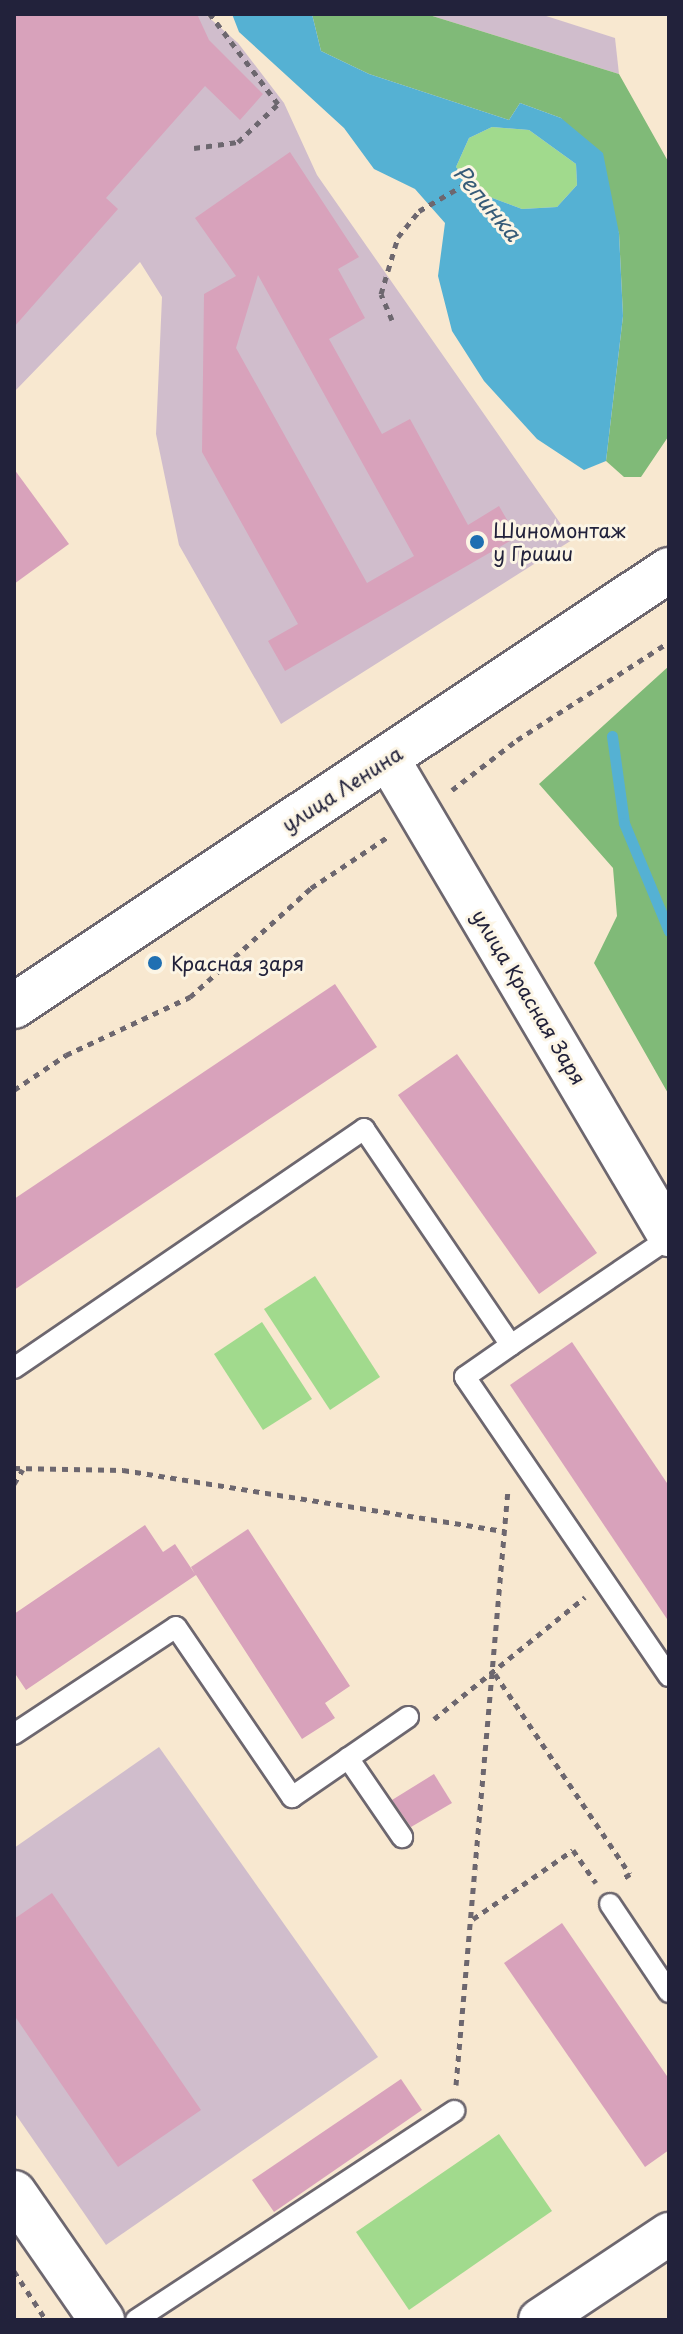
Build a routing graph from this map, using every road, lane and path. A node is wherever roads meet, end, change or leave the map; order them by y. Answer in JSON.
{"nodes":[{"id":1,"x":210,"y":14,"type":"edge"},
{"id":2,"x":194,"y":148,"type":"dead end"},
{"id":3,"x":469,"y":182,"type":"dead end"},
{"id":4,"x":392,"y":320,"type":"dead end"},
{"id":5,"x":669,"y":570,"type":"edge"},
{"id":6,"x":669,"y":642,"type":"edge"},
{"id":7,"x":388,"y":759,"type":"junction"},
{"id":8,"x":421,"y":814,"type":"junction"},
{"id":9,"x":14,"y":1006,"type":"edge"},
{"id":10,"x":14,"y":1090,"type":"edge"},
{"id":11,"x":669,"y":1236,"type":"edge"},
{"id":12,"x":511,"y":1345,"type":"junction"},
{"id":13,"x":14,"y":1368,"type":"edge"},
{"id":14,"x":511,"y":1444,"type":"junction"},
{"id":15,"x":14,"y":1468,"type":"edge"},
{"id":16,"x":23,"y":1469,"type":"junction"},
{"id":17,"x":14,"y":1484,"type":"edge"},
{"id":18,"x":505,"y":1531,"type":"junction"},
{"id":19,"x":604,"y":1581,"type":"junction"},
{"id":20,"x":495,"y":1673,"type":"junction"},
{"id":21,"x":669,"y":1676,"type":"edge"},
{"id":22,"x":408,"y":1717,"type":"joint"},
{"id":23,"x":14,"y":1734,"type":"edge"},
{"id":24,"x":348,"y":1758,"type":"junction"},
{"id":25,"x":402,"y":1837,"type":"dead end"},
{"id":26,"x":606,"y":1898,"type":"junction"},
{"id":27,"x":472,"y":1919,"type":"junction"},
{"id":28,"x":669,"y":1992,"type":"edge"},
{"id":29,"x":454,"y":2111,"type":"joint"},
{"id":30,"x":14,"y":2193,"type":"edge"},
{"id":31,"x":669,"y":2234,"type":"edge"},
{"id":32,"x":14,"y":2271,"type":"edge"},
{"id":33,"x":46,"y":2320,"type":"edge"},
{"id":34,"x":102,"y":2320,"type":"edge"},
{"id":35,"x":136,"y":2320,"type":"edge"},
{"id":36,"x":540,"y":2320,"type":"edge"}],
"edges":[{"from":1,"to":2,"type":"path"},
{"from":3,"to":4,"type":"path"},
{"from":5,"to":7,"type":"main road","name":"улица Ленина"},
{"from":6,"to":8,"type":"path"},
{"from":7,"to":8,"type":"street","name":"улица Красная Заря"},
{"from":7,"to":9,"type":"main road","name":"улица Ленина"},
{"from":8,"to":10,"type":"path"},
{"from":8,"to":11,"type":"street","name":"улица Красная Заря"},
{"from":11,"to":12,"type":"lane"},
{"from":12,"to":13,"type":"lane"},
{"from":12,"to":14,"type":"lane"},
{"from":14,"to":18,"type":"path"},
{"from":14,"to":19,"type":"lane"},
{"from":15,"to":16,"type":"path"},
{"from":16,"to":17,"type":"path"},
{"from":16,"to":18,"type":"path"},
{"from":18,"to":20,"type":"path"},
{"from":19,"to":20,"type":"path"},
{"from":19,"to":21,"type":"lane"},
{"from":20,"to":22,"type":"path"},
{"from":20,"to":26,"type":"path"},
{"from":20,"to":27,"type":"path"},
{"from":22,"to":24,"type":"lane"},
{"from":23,"to":24,"type":"lane"},
{"from":24,"to":25,"type":"lane"},
{"from":26,"to":27,"type":"path"},
{"from":26,"to":28,"type":"lane"},
{"from":27,"to":29,"type":"path"},
{"from":29,"to":35,"type":"lane"},
{"from":30,"to":34,"type":"main road"},
{"from":31,"to":36,"type":"street"},
{"from":32,"to":33,"type":"path"}]}
